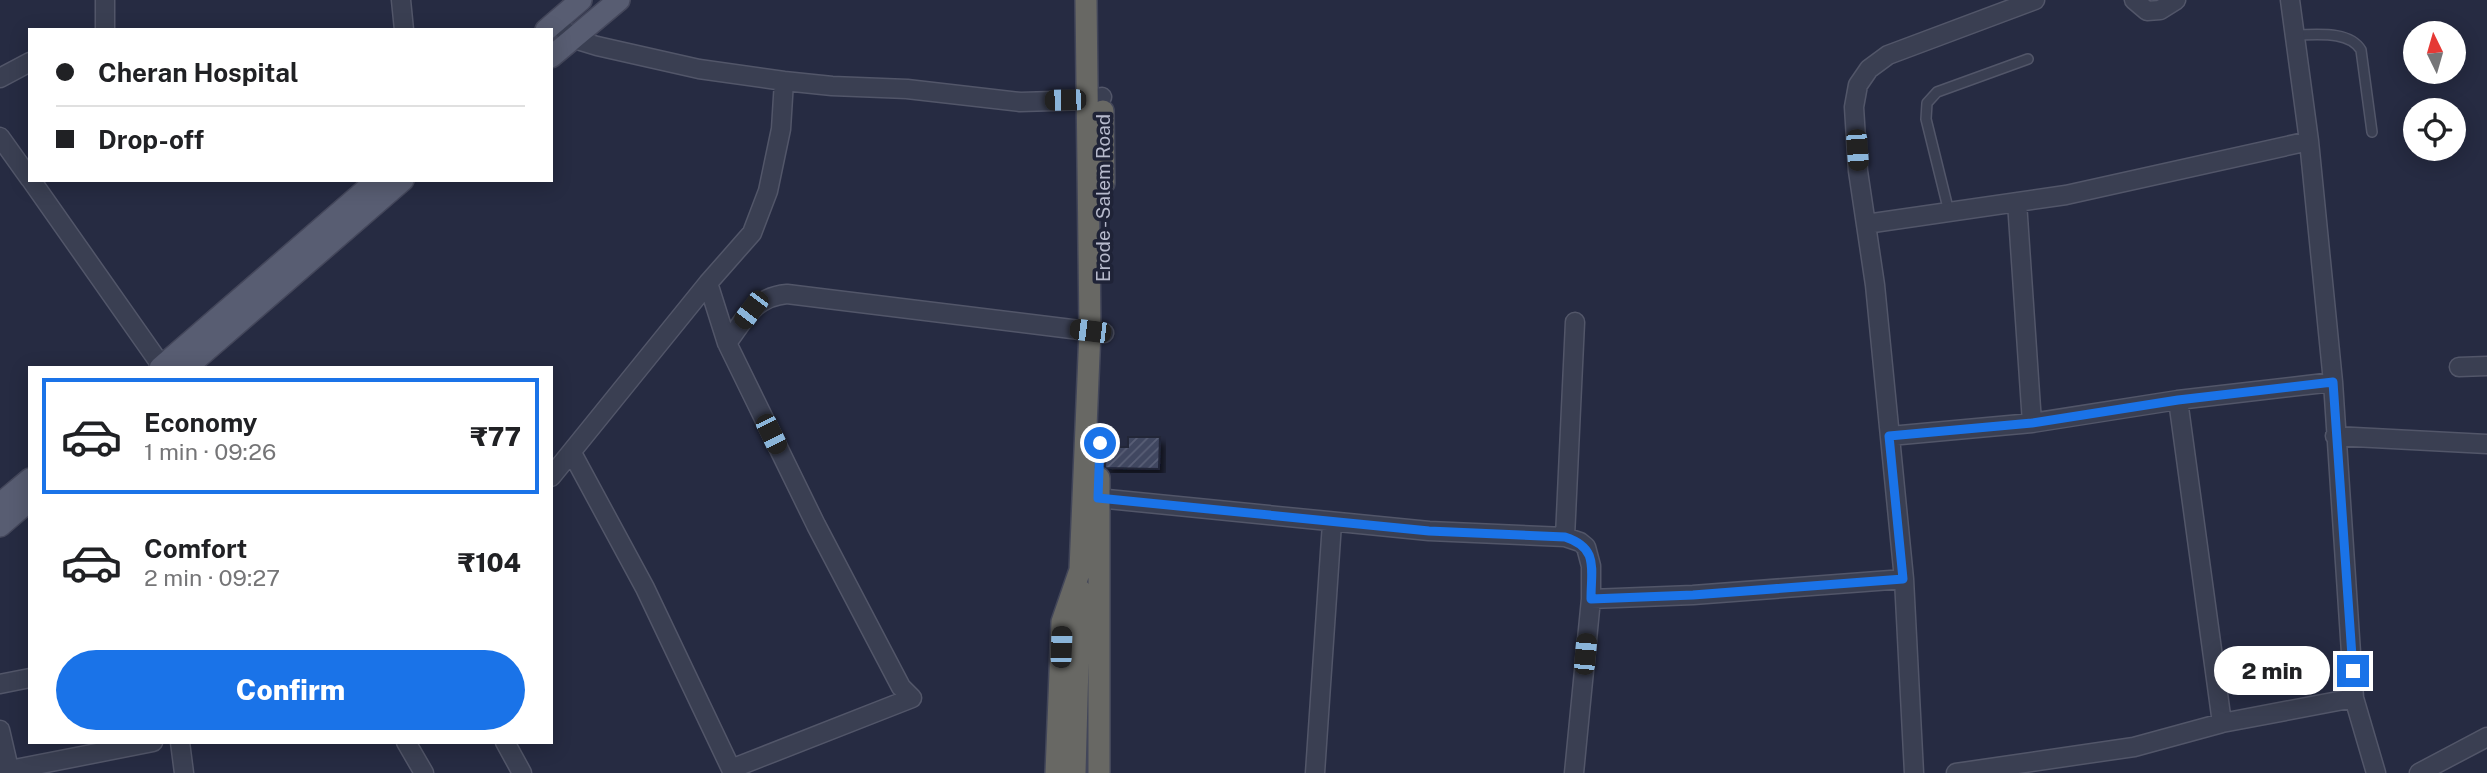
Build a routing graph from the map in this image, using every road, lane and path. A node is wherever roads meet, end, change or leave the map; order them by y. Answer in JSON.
{"nodes":[{"id":1,"x":105,"y":0,"type":"edge"},
{"id":2,"x":401,"y":0,"type":"edge"},
{"id":3,"x":582,"y":0,"type":"edge"},
{"id":4,"x":619,"y":0,"type":"edge"},
{"id":5,"x":1086,"y":0,"type":"edge"},
{"id":6,"x":1100,"y":0,"type":"edge"},
{"id":7,"x":2035,"y":0,"type":"edge"},
{"id":8,"x":2134,"y":0,"type":"edge"},
{"id":9,"x":2176,"y":0,"type":"edge"},
{"id":10,"x":2290,"y":0,"type":"edge"},
{"id":11,"x":550,"y":26,"type":"edge"},
{"id":12,"x":105,"y":28,"type":"edge"},
{"id":13,"x":404,"y":28,"type":"edge"},
{"id":14,"x":2295,"y":35,"type":"junction"},
{"id":15,"x":574,"y":39,"type":"junction"},
{"id":16,"x":553,"y":55,"type":"edge"},
{"id":17,"x":2028,"y":59,"type":"dead end"},
{"id":18,"x":28,"y":63,"type":"edge"},
{"id":19,"x":0,"y":78,"type":"edge"},
{"id":20,"x":784,"y":81,"type":"junction"},
{"id":21,"x":1095,"y":98,"type":"junction"},
{"id":22,"x":2372,"y":132,"type":"dead end"},
{"id":23,"x":0,"y":137,"type":"edge"},
{"id":24,"x":2309,"y":141,"type":"junction"},
{"id":25,"x":28,"y":177,"type":"edge"},
{"id":26,"x":31,"y":182,"type":"edge"},
{"id":27,"x":375,"y":182,"type":"edge"},
{"id":28,"x":401,"y":182,"type":"edge"},
{"id":29,"x":2017,"y":202,"type":"junction"},
{"id":30,"x":1949,"y":212,"type":"junction"},
{"id":31,"x":1866,"y":224,"type":"junction"},
{"id":32,"x":708,"y":283,"type":"junction"},
{"id":33,"x":1575,"y":322,"type":"dead end"},
{"id":34,"x":1097,"y":332,"type":"junction"},
{"id":35,"x":727,"y":343,"type":"junction"},
{"id":36,"x":160,"y":366,"type":"edge"},
{"id":37,"x":162,"y":366,"type":"edge"},
{"id":38,"x":188,"y":366,"type":"edge"},
{"id":39,"x":2487,"y":366,"type":"edge"},
{"id":40,"x":2459,"y":367,"type":"dead end"},
{"id":41,"x":2333,"y":382,"type":"junction"},
{"id":42,"x":2178,"y":400,"type":"junction"},
{"id":43,"x":2032,"y":423,"type":"junction"},
{"id":44,"x":1889,"y":436,"type":"junction"},
{"id":45,"x":2335,"y":436,"type":"junction"},
{"id":46,"x":2487,"y":444,"type":"edge"},
{"id":47,"x":572,"y":453,"type":"junction"},
{"id":48,"x":553,"y":475,"type":"edge"},
{"id":49,"x":28,"y":481,"type":"edge"},
{"id":50,"x":1091,"y":497,"type":"junction"},
{"id":51,"x":28,"y":502,"type":"edge"},
{"id":52,"x":0,"y":504,"type":"edge"},
{"id":53,"x":1332,"y":523,"type":"junction"},
{"id":54,"x":0,"y":526,"type":"edge"},
{"id":55,"x":1565,"y":537,"type":"junction"},
{"id":56,"x":1080,"y":570,"type":"junction"},
{"id":57,"x":1903,"y":579,"type":"junction"},
{"id":58,"x":1591,"y":599,"type":"junction"},
{"id":59,"x":28,"y":678,"type":"edge"},
{"id":60,"x":0,"y":684,"type":"edge"},
{"id":61,"x":2354,"y":698,"type":"junction"},
{"id":62,"x":2222,"y":723,"type":"junction"},
{"id":63,"x":0,"y":730,"type":"edge"},
{"id":64,"x":2487,"y":737,"type":"edge"},
{"id":65,"x":143,"y":744,"type":"edge"},
{"id":66,"x":180,"y":744,"type":"edge"},
{"id":67,"x":407,"y":744,"type":"edge"},
{"id":68,"x":507,"y":744,"type":"edge"},
{"id":69,"x":732,"y":771,"type":"edge"},
{"id":70,"x":7,"y":772,"type":"edge"},
{"id":71,"x":2421,"y":772,"type":"edge"},
{"id":72,"x":184,"y":773,"type":"edge"},
{"id":73,"x":424,"y":773,"type":"edge"},
{"id":74,"x":523,"y":773,"type":"edge"},
{"id":75,"x":1056,"y":773,"type":"edge"},
{"id":76,"x":1075,"y":773,"type":"edge"},
{"id":77,"x":1099,"y":773,"type":"edge"},
{"id":78,"x":1315,"y":773,"type":"edge"},
{"id":79,"x":1574,"y":773,"type":"edge"},
{"id":80,"x":1914,"y":773,"type":"edge"},
{"id":81,"x":1956,"y":773,"type":"edge"},
{"id":82,"x":2376,"y":773,"type":"edge"}],
"edges":[{"from":1,"to":12,"type":"street"},
{"from":2,"to":13,"type":"street"},
{"from":3,"to":11,"type":"main road"},
{"from":4,"to":15,"type":"main road"},
{"from":5,"to":21,"type":"highway","name":"Erode - Salem Road"},
{"from":6,"to":21,"type":"highway","name":"Erode - Salem Road"},
{"from":7,"to":31,"type":"street"},
{"from":8,"to":9,"type":"street"},
{"from":10,"to":14,"type":"street"},
{"from":11,"to":15,"type":"street"},
{"from":14,"to":22,"type":"lane"},
{"from":14,"to":24,"type":"street"},
{"from":15,"to":16,"type":"main road"},
{"from":15,"to":20,"type":"street"},
{"from":17,"to":30,"type":"lane"},
{"from":18,"to":19,"type":"street"},
{"from":20,"to":21,"type":"street"},
{"from":20,"to":32,"type":"street"},
{"from":21,"to":34,"type":"highway","name":"Erode - Salem Road"},
{"from":23,"to":25,"type":"street"},
{"from":24,"to":29,"type":"street"},
{"from":24,"to":41,"type":"street"},
{"from":26,"to":36,"type":"street"},
{"from":27,"to":37,"type":"main road"},
{"from":28,"to":38,"type":"main road"},
{"from":29,"to":30,"type":"street"},
{"from":29,"to":43,"type":"street"},
{"from":30,"to":31,"type":"street"},
{"from":31,"to":44,"type":"street"},
{"from":32,"to":35,"type":"street"},
{"from":32,"to":47,"type":"street"},
{"from":33,"to":55,"type":"street"},
{"from":34,"to":35,"type":"street"},
{"from":34,"to":50,"type":"highway","name":"Erode - Salem Road"},
{"from":35,"to":69,"type":"street"},
{"from":39,"to":40,"type":"street"},
{"from":41,"to":42,"type":"street"},
{"from":41,"to":45,"type":"street"},
{"from":42,"to":43,"type":"street"},
{"from":42,"to":62,"type":"street"},
{"from":43,"to":44,"type":"street"},
{"from":44,"to":57,"type":"street"},
{"from":45,"to":46,"type":"street"},
{"from":45,"to":61,"type":"street"},
{"from":47,"to":48,"type":"street"},
{"from":47,"to":69,"type":"street"},
{"from":49,"to":52,"type":"main road"},
{"from":50,"to":53,"type":"street"},
{"from":50,"to":56,"type":"highway","name":"Erode - Salem Road"},
{"from":50,"to":77,"type":"highway","name":"Erode - Salem Road"},
{"from":51,"to":54,"type":"main road"},
{"from":53,"to":55,"type":"street"},
{"from":53,"to":78,"type":"street"},
{"from":55,"to":58,"type":"street"},
{"from":56,"to":75,"type":"highway","name":"Erode - Salem Road"},
{"from":56,"to":76,"type":"highway"},
{"from":57,"to":58,"type":"street"},
{"from":57,"to":80,"type":"street"},
{"from":58,"to":79,"type":"street"},
{"from":59,"to":60,"type":"street"},
{"from":61,"to":62,"type":"street"},
{"from":61,"to":82,"type":"street"},
{"from":62,"to":81,"type":"street"},
{"from":63,"to":70,"type":"street"},
{"from":64,"to":71,"type":"street"},
{"from":65,"to":70,"type":"street"},
{"from":66,"to":72,"type":"street"},
{"from":67,"to":73,"type":"street"},
{"from":68,"to":74,"type":"street"}]}
